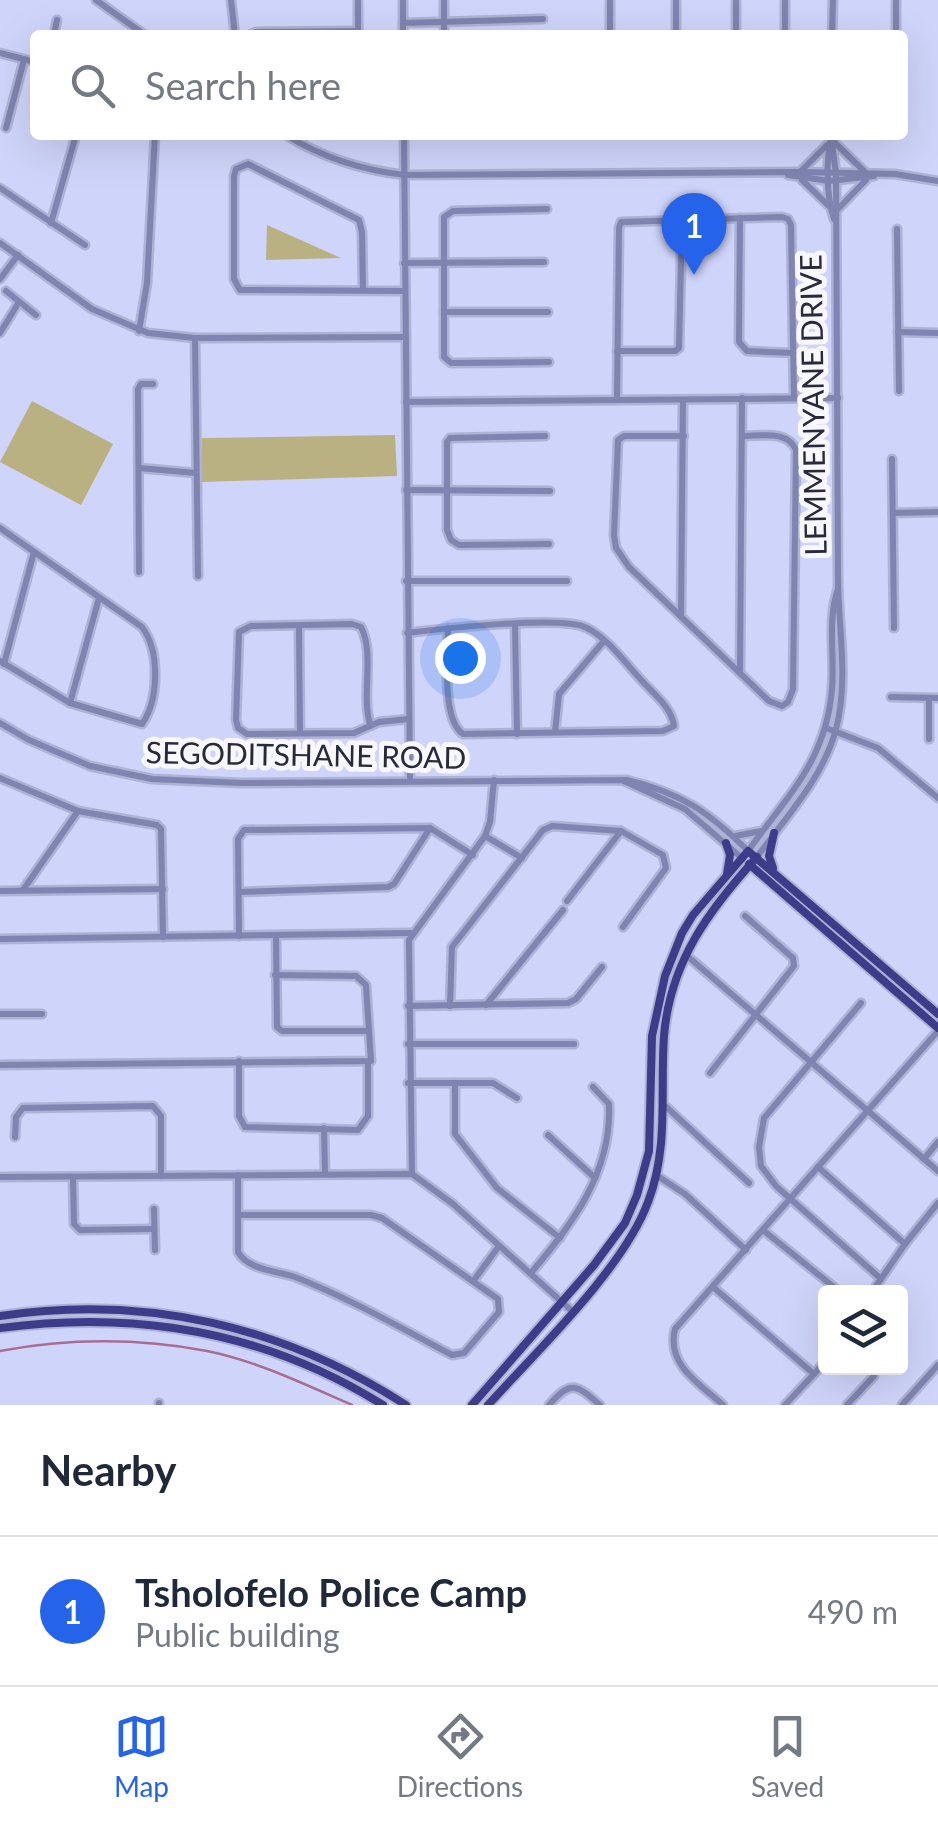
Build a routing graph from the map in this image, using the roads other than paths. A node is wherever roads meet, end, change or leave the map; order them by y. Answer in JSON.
{"nodes":[{"id":1,"x":96,"y":0,"type":"edge"},
{"id":2,"x":231,"y":0,"type":"edge"},
{"id":3,"x":358,"y":0,"type":"edge"},
{"id":4,"x":403,"y":0,"type":"edge"},
{"id":5,"x":444,"y":0,"type":"edge"},
{"id":6,"x":610,"y":0,"type":"edge"},
{"id":7,"x":676,"y":0,"type":"edge"},
{"id":8,"x":736,"y":0,"type":"edge"},
{"id":9,"x":785,"y":0,"type":"edge"},
{"id":10,"x":832,"y":0,"type":"edge"},
{"id":11,"x":896,"y":0,"type":"edge"},
{"id":12,"x":543,"y":19,"type":"dead end"},
{"id":13,"x":57,"y":20,"type":"dead end"},
{"id":14,"x":444,"y":23,"type":"junction"},
{"id":15,"x":403,"y":24,"type":"junction"},
{"id":16,"x":55,"y":30,"type":"edge"},
{"id":17,"x":138,"y":30,"type":"edge"},
{"id":18,"x":234,"y":30,"type":"edge"},
{"id":19,"x":358,"y":30,"type":"edge"},
{"id":20,"x":403,"y":30,"type":"edge"},
{"id":21,"x":444,"y":30,"type":"edge"},
{"id":22,"x":610,"y":30,"type":"edge"},
{"id":23,"x":676,"y":30,"type":"edge"},
{"id":24,"x":736,"y":30,"type":"edge"},
{"id":25,"x":785,"y":30,"type":"edge"},
{"id":26,"x":832,"y":30,"type":"edge"},
{"id":27,"x":896,"y":30,"type":"edge"},
{"id":28,"x":0,"y":53,"type":"edge"},
{"id":29,"x":24,"y":60,"type":"junction"},
{"id":30,"x":30,"y":61,"type":"edge"},
{"id":31,"x":6,"y":128,"type":"dead end"},
{"id":32,"x":75,"y":140,"type":"edge"},
{"id":33,"x":155,"y":140,"type":"edge"},
{"id":34,"x":295,"y":140,"type":"edge"},
{"id":35,"x":404,"y":140,"type":"edge"},
{"id":36,"x":831,"y":140,"type":"edge"},
{"id":37,"x":832,"y":140,"type":"edge"},
{"id":38,"x":834,"y":140,"type":"edge"},
{"id":39,"x":405,"y":175,"type":"junction"},
{"id":40,"x":800,"y":175,"type":"junction"},
{"id":41,"x":867,"y":176,"type":"junction"},
{"id":42,"x":832,"y":177,"type":"junction"},
{"id":43,"x":938,"y":181,"type":"edge"},
{"id":44,"x":0,"y":188,"type":"edge"},
{"id":45,"x":546,"y":209,"type":"dead end"},
{"id":46,"x":834,"y":212,"type":"junction"},
{"id":47,"x":740,"y":218,"type":"junction"},
{"id":48,"x":682,"y":219,"type":"junction"},
{"id":49,"x":50,"y":223,"type":"junction"},
{"id":50,"x":898,"y":229,"type":"dead end"},
{"id":51,"x":0,"y":243,"type":"edge"},
{"id":52,"x":85,"y":245,"type":"dead end"},
{"id":53,"x":18,"y":255,"type":"junction"},
{"id":54,"x":444,"y":262,"type":"junction"},
{"id":55,"x":544,"y":262,"type":"dead end"},
{"id":56,"x":404,"y":263,"type":"junction"},
{"id":57,"x":0,"y":279,"type":"edge"},
{"id":58,"x":363,"y":290,"type":"junction"},
{"id":59,"x":404,"y":290,"type":"junction"},
{"id":60,"x":6,"y":291,"type":"dead end"},
{"id":61,"x":20,"y":302,"type":"junction"},
{"id":62,"x":444,"y":312,"type":"junction"},
{"id":63,"x":548,"y":312,"type":"dead end"},
{"id":64,"x":36,"y":316,"type":"dead end"},
{"id":65,"x":140,"y":330,"type":"junction"},
{"id":66,"x":898,"y":332,"type":"junction"},
{"id":67,"x":938,"y":333,"type":"edge"},
{"id":68,"x":0,"y":334,"type":"edge"},
{"id":69,"x":406,"y":337,"type":"junction"},
{"id":70,"x":196,"y":338,"type":"junction"},
{"id":71,"x":617,"y":351,"type":"junction"},
{"id":72,"x":794,"y":353,"type":"junction"},
{"id":73,"x":548,"y":362,"type":"dead end"},
{"id":74,"x":153,"y":384,"type":"dead end"},
{"id":75,"x":899,"y":391,"type":"dead end"},
{"id":76,"x":742,"y":398,"type":"junction"},
{"id":77,"x":794,"y":398,"type":"junction"},
{"id":78,"x":838,"y":398,"type":"junction"},
{"id":79,"x":617,"y":400,"type":"junction"},
{"id":80,"x":683,"y":400,"type":"junction"},
{"id":81,"x":406,"y":402,"type":"junction"},
{"id":82,"x":545,"y":436,"type":"dead end"},
{"id":83,"x":684,"y":436,"type":"junction"},
{"id":84,"x":742,"y":436,"type":"junction"},
{"id":85,"x":892,"y":459,"type":"dead end"},
{"id":86,"x":139,"y":468,"type":"junction"},
{"id":87,"x":196,"y":474,"type":"junction"},
{"id":88,"x":406,"y":490,"type":"junction"},
{"id":89,"x":447,"y":490,"type":"junction"},
{"id":90,"x":550,"y":491,"type":"dead end"},
{"id":91,"x":938,"y":512,"type":"edge"},
{"id":92,"x":893,"y":513,"type":"junction"},
{"id":93,"x":0,"y":528,"type":"edge"},
{"id":94,"x":549,"y":544,"type":"dead end"},
{"id":95,"x":34,"y":552,"type":"junction"},
{"id":96,"x":139,"y":572,"type":"dead end"},
{"id":97,"x":198,"y":576,"type":"dead end"},
{"id":98,"x":406,"y":581,"type":"junction"},
{"id":99,"x":568,"y":581,"type":"dead end"},
{"id":100,"x":838,"y":589,"type":"junction"},
{"id":101,"x":98,"y":598,"type":"junction"},
{"id":102,"x":681,"y":616,"type":"junction"},
{"id":103,"x":516,"y":624,"type":"junction"},
{"id":104,"x":299,"y":626,"type":"junction"},
{"id":105,"x":448,"y":628,"type":"junction"},
{"id":106,"x":894,"y":628,"type":"dead end"},
{"id":107,"x":406,"y":634,"type":"junction"},
{"id":108,"x":604,"y":641,"type":"junction"},
{"id":109,"x":2,"y":662,"type":"edge"},
{"id":110,"x":740,"y":672,"type":"junction"},
{"id":111,"x":890,"y":697,"type":"dead end"},
{"id":112,"x":928,"y":698,"type":"junction"},
{"id":113,"x":938,"y":698,"type":"edge"},
{"id":114,"x":70,"y":704,"type":"junction"},
{"id":115,"x":409,"y":719,"type":"junction"},
{"id":116,"x":0,"y":723,"type":"edge"},
{"id":117,"x":370,"y":724,"type":"junction"},
{"id":118,"x":826,"y":728,"type":"junction"},
{"id":119,"x":836,"y":730,"type":"junction"},
{"id":120,"x":300,"y":733,"type":"junction"},
{"id":121,"x":555,"y":733,"type":"junction"},
{"id":122,"x":517,"y":734,"type":"junction"},
{"id":123,"x":929,"y":739,"type":"dead end"},
{"id":124,"x":0,"y":778,"type":"edge"},
{"id":125,"x":494,"y":780,"type":"junction"},
{"id":126,"x":410,"y":781,"type":"junction"},
{"id":127,"x":937,"y":795,"type":"edge"},
{"id":128,"x":78,"y":811,"type":"junction"},
{"id":129,"x":430,"y":828,"type":"junction"},
{"id":130,"x":764,"y":830,"type":"junction"},
{"id":131,"x":621,"y":831,"type":"junction"},
{"id":132,"x":774,"y":833,"type":"junction"},
{"id":133,"x":485,"y":836,"type":"junction"},
{"id":134,"x":730,"y":840,"type":"junction"},
{"id":135,"x":473,"y":855,"type":"junction"},
{"id":136,"x":522,"y":858,"type":"junction"},
{"id":137,"x":749,"y":858,"type":"junction"},
{"id":138,"x":773,"y":877,"type":"junction"},
{"id":139,"x":729,"y":881,"type":"junction"},
{"id":140,"x":163,"y":890,"type":"junction"},
{"id":141,"x":0,"y":891,"type":"edge"},
{"id":142,"x":23,"y":891,"type":"junction"},
{"id":143,"x":239,"y":892,"type":"junction"},
{"id":144,"x":567,"y":901,"type":"dead end"},
{"id":145,"x":563,"y":910,"type":"dead end"},
{"id":146,"x":745,"y":916,"type":"dead end"},
{"id":147,"x":623,"y":927,"type":"dead end"},
{"id":148,"x":412,"y":933,"type":"junction"},
{"id":149,"x":239,"y":936,"type":"junction"},
{"id":150,"x":276,"y":936,"type":"junction"},
{"id":151,"x":163,"y":937,"type":"junction"},
{"id":152,"x":0,"y":938,"type":"edge"},
{"id":153,"x":686,"y":954,"type":"junction"},
{"id":154,"x":602,"y":968,"type":"dead end"},
{"id":155,"x":275,"y":975,"type":"junction"},
{"id":156,"x":861,"y":1003,"type":"dead end"},
{"id":157,"x":408,"y":1006,"type":"junction"},
{"id":158,"x":450,"y":1006,"type":"junction"},
{"id":159,"x":485,"y":1006,"type":"junction"},
{"id":160,"x":0,"y":1014,"type":"edge"},
{"id":161,"x":42,"y":1014,"type":"dead end"},
{"id":162,"x":757,"y":1014,"type":"junction"},
{"id":163,"x":938,"y":1014,"type":"edge"},
{"id":164,"x":938,"y":1029,"type":"edge"},
{"id":165,"x":368,"y":1031,"type":"junction"},
{"id":166,"x":408,"y":1044,"type":"junction"},
{"id":167,"x":574,"y":1044,"type":"dead end"},
{"id":168,"x":368,"y":1061,"type":"junction"},
{"id":169,"x":239,"y":1062,"type":"junction"},
{"id":170,"x":812,"y":1062,"type":"junction"},
{"id":171,"x":0,"y":1065,"type":"edge"},
{"id":172,"x":710,"y":1073,"type":"dead end"},
{"id":173,"x":455,"y":1083,"type":"junction"},
{"id":174,"x":408,"y":1084,"type":"junction"},
{"id":175,"x":593,"y":1086,"type":"dead end"},
{"id":176,"x":517,"y":1098,"type":"dead end"},
{"id":177,"x":663,"y":1104,"type":"junction"},
{"id":178,"x":870,"y":1110,"type":"junction"},
{"id":179,"x":324,"y":1128,"type":"junction"},
{"id":180,"x":548,"y":1135,"type":"dead end"},
{"id":181,"x":16,"y":1137,"type":"dead end"},
{"id":182,"x":938,"y":1142,"type":"edge"},
{"id":183,"x":924,"y":1159,"type":"junction"},
{"id":184,"x":818,"y":1168,"type":"junction"},
{"id":185,"x":938,"y":1171,"type":"edge"},
{"id":186,"x":324,"y":1174,"type":"junction"},
{"id":187,"x":412,"y":1174,"type":"junction"},
{"id":188,"x":238,"y":1175,"type":"junction"},
{"id":189,"x":656,"y":1175,"type":"junction"},
{"id":190,"x":73,"y":1176,"type":"junction"},
{"id":191,"x":160,"y":1176,"type":"junction"},
{"id":192,"x":0,"y":1177,"type":"edge"},
{"id":193,"x":596,"y":1178,"type":"junction"},
{"id":194,"x":750,"y":1182,"type":"dead end"},
{"id":195,"x":790,"y":1199,"type":"junction"},
{"id":196,"x":938,"y":1203,"type":"edge"},
{"id":197,"x":154,"y":1208,"type":"dead end"},
{"id":198,"x":238,"y":1215,"type":"junction"},
{"id":199,"x":154,"y":1229,"type":"junction"},
{"id":200,"x":764,"y":1230,"type":"junction"},
{"id":201,"x":560,"y":1238,"type":"junction"},
{"id":202,"x":905,"y":1244,"type":"junction"},
{"id":203,"x":499,"y":1246,"type":"junction"},
{"id":204,"x":155,"y":1250,"type":"dead end"},
{"id":205,"x":746,"y":1250,"type":"junction"},
{"id":206,"x":531,"y":1274,"type":"junction"},
{"id":207,"x":880,"y":1278,"type":"junction"},
{"id":208,"x":474,"y":1280,"type":"junction"},
{"id":209,"x":831,"y":1285,"type":"edge"},
{"id":210,"x":876,"y":1285,"type":"edge"},
{"id":211,"x":713,"y":1287,"type":"junction"},
{"id":212,"x":562,"y":1300,"type":"junction"},
{"id":213,"x":572,"y":1311,"type":"junction"},
{"id":214,"x":0,"y":1316,"type":"edge"},
{"id":215,"x":0,"y":1328,"type":"edge"},
{"id":216,"x":938,"y":1365,"type":"edge"},
{"id":217,"x":818,"y":1369,"type":"edge"},
{"id":218,"x":814,"y":1374,"type":"junction"},
{"id":219,"x":874,"y":1375,"type":"edge"},
{"id":220,"x":383,"y":1405,"type":"edge"},
{"id":221,"x":406,"y":1405,"type":"edge"},
{"id":222,"x":472,"y":1405,"type":"edge"},
{"id":223,"x":488,"y":1405,"type":"edge"},
{"id":224,"x":549,"y":1405,"type":"edge"},
{"id":225,"x":600,"y":1405,"type":"edge"},
{"id":226,"x":724,"y":1405,"type":"edge"},
{"id":227,"x":785,"y":1405,"type":"edge"},
{"id":228,"x":847,"y":1405,"type":"edge"},
{"id":229,"x":902,"y":1405,"type":"edge"}],
"edges":[{"from":1,"to":17,"type":"street"},
{"from":2,"to":18,"type":"street"},
{"from":3,"to":19,"type":"street"},
{"from":4,"to":15,"type":"street"},
{"from":5,"to":14,"type":"street"},
{"from":6,"to":22,"type":"street"},
{"from":7,"to":23,"type":"street"},
{"from":8,"to":24,"type":"street"},
{"from":9,"to":25,"type":"street"},
{"from":10,"to":26,"type":"street"},
{"from":11,"to":27,"type":"street"},
{"from":12,"to":14,"type":"street"},
{"from":13,"to":16,"type":"street"},
{"from":14,"to":15,"type":"street"},
{"from":14,"to":21,"type":"street"},
{"from":15,"to":20,"type":"street"},
{"from":28,"to":29,"type":"street"},
{"from":29,"to":30,"type":"street"},
{"from":29,"to":31,"type":"street"},
{"from":32,"to":49,"type":"street"},
{"from":33,"to":65,"type":"street"},
{"from":34,"to":39,"type":"street"},
{"from":35,"to":39,"type":"street"},
{"from":36,"to":40,"type":"street"},
{"from":37,"to":42,"type":"street","name":"LEMMENYANE DRIVE"},
{"from":38,"to":41,"type":"street"},
{"from":39,"to":40,"type":"street"},
{"from":39,"to":56,"type":"street"},
{"from":40,"to":42,"type":"street"},
{"from":40,"to":46,"type":"street"},
{"from":41,"to":42,"type":"street"},
{"from":41,"to":43,"type":"street"},
{"from":41,"to":46,"type":"street"},
{"from":42,"to":46,"type":"street","name":"LEMMENYANE DRIVE"},
{"from":44,"to":49,"type":"street"},
{"from":45,"to":54,"type":"street"},
{"from":46,"to":78,"type":"street","name":"LEMMENYANE DRIVE"},
{"from":47,"to":48,"type":"street"},
{"from":47,"to":72,"type":"street"},
{"from":47,"to":72,"type":"street"},
{"from":48,"to":71,"type":"street"},
{"from":48,"to":71,"type":"street"},
{"from":49,"to":52,"type":"street"},
{"from":50,"to":66,"type":"street"},
{"from":51,"to":53,"type":"street"},
{"from":53,"to":57,"type":"street"},
{"from":53,"to":65,"type":"street"},
{"from":54,"to":55,"type":"street"},
{"from":54,"to":56,"type":"street"},
{"from":54,"to":62,"type":"street"},
{"from":56,"to":59,"type":"street"},
{"from":58,"to":58,"type":"street"},
{"from":58,"to":59,"type":"street"},
{"from":59,"to":69,"type":"street"},
{"from":60,"to":61,"type":"street"},
{"from":61,"to":64,"type":"street"},
{"from":61,"to":68,"type":"street"},
{"from":62,"to":63,"type":"street"},
{"from":62,"to":73,"type":"street"},
{"from":65,"to":70,"type":"street"},
{"from":66,"to":67,"type":"street"},
{"from":66,"to":75,"type":"street"},
{"from":69,"to":70,"type":"street"},
{"from":69,"to":81,"type":"street"},
{"from":70,"to":87,"type":"street"},
{"from":71,"to":79,"type":"street"},
{"from":72,"to":77,"type":"street"},
{"from":74,"to":86,"type":"street"},
{"from":76,"to":77,"type":"street"},
{"from":76,"to":80,"type":"street"},
{"from":76,"to":84,"type":"street"},
{"from":77,"to":78,"type":"street"},
{"from":78,"to":100,"type":"street","name":"LEMMENYANE DRIVE"},
{"from":79,"to":80,"type":"street"},
{"from":79,"to":81,"type":"street"},
{"from":80,"to":83,"type":"street"},
{"from":81,"to":88,"type":"street"},
{"from":82,"to":89,"type":"street"},
{"from":83,"to":102,"type":"street"},
{"from":83,"to":102,"type":"street"},
{"from":84,"to":110,"type":"street"},
{"from":84,"to":110,"type":"street"},
{"from":85,"to":92,"type":"street"},
{"from":86,"to":87,"type":"street"},
{"from":86,"to":96,"type":"street"},
{"from":87,"to":97,"type":"street"},
{"from":88,"to":89,"type":"street"},
{"from":88,"to":98,"type":"street"},
{"from":89,"to":90,"type":"street"},
{"from":89,"to":94,"type":"street"},
{"from":91,"to":92,"type":"street"},
{"from":92,"to":106,"type":"street"},
{"from":93,"to":95,"type":"street"},
{"from":95,"to":101,"type":"street"},
{"from":95,"to":109,"type":"street"},
{"from":98,"to":99,"type":"street"},
{"from":98,"to":107,"type":"street"},
{"from":100,"to":118,"type":"street","name":"LEMMENYANE DRIVE"},
{"from":100,"to":119,"type":"street","name":"LEMMENYANE DRIVE"},
{"from":101,"to":114,"type":"street"},
{"from":101,"to":114,"type":"street"},
{"from":102,"to":110,"type":"street"},
{"from":103,"to":105,"type":"street"},
{"from":103,"to":108,"type":"street"},
{"from":103,"to":122,"type":"street"},
{"from":104,"to":117,"type":"street"},
{"from":104,"to":120,"type":"street"},
{"from":104,"to":120,"type":"street"},
{"from":105,"to":107,"type":"street"},
{"from":105,"to":122,"type":"street"},
{"from":107,"to":115,"type":"street"},
{"from":108,"to":121,"type":"street"},
{"from":108,"to":121,"type":"street"},
{"from":109,"to":114,"type":"street"},
{"from":111,"to":112,"type":"street"},
{"from":112,"to":113,"type":"street"},
{"from":112,"to":123,"type":"street"},
{"from":115,"to":117,"type":"street"},
{"from":115,"to":126,"type":"street"},
{"from":116,"to":126,"type":"street","name":"SEGODITSHANE ROAD"},
{"from":117,"to":120,"type":"street"},
{"from":118,"to":119,"type":"street"},
{"from":118,"to":130,"type":"street","name":"LEMMENYANE DRIVE"},
{"from":119,"to":127,"type":"street"},
{"from":119,"to":132,"type":"street","name":"LEMMENYANE DRIVE"},
{"from":121,"to":122,"type":"street"},
{"from":124,"to":128,"type":"street"},
{"from":125,"to":126,"type":"street","name":"SEGODITSHANE ROAD"},
{"from":125,"to":133,"type":"street"},
{"from":125,"to":134,"type":"street","name":"SEGODITSHANE ROAD"},
{"from":128,"to":140,"type":"street"},
{"from":128,"to":142,"type":"street"},
{"from":129,"to":135,"type":"street"},
{"from":129,"to":143,"type":"street"},
{"from":129,"to":143,"type":"street"},
{"from":130,"to":134,"type":"street"},
{"from":130,"to":137,"type":"street","name":"LEMMENYANE DRIVE"},
{"from":131,"to":136,"type":"street"},
{"from":131,"to":144,"type":"street"},
{"from":131,"to":147,"type":"street"},
{"from":132,"to":137,"type":"street","name":"LEMMENYANE DRIVE"},
{"from":132,"to":138,"type":"main road"},
{"from":133,"to":135,"type":"street"},
{"from":133,"to":136,"type":"street"},
{"from":134,"to":137,"type":"street","name":"SEGODITSHANE ROAD"},
{"from":134,"to":139,"type":"main road"},
{"from":135,"to":148,"type":"street"},
{"from":136,"to":158,"type":"street"},
{"from":137,"to":138,"type":"main road","name":"SEGODITSHANE ROAD"},
{"from":137,"to":139,"type":"main road","name":"LEMMENYANE DRIVE"},
{"from":138,"to":139,"type":"main road"},
{"from":138,"to":163,"type":"main road","name":"SEGODITSHANE ROAD"},
{"from":138,"to":164,"type":"main road","name":"SEGODITSHANE ROAD"},
{"from":139,"to":153,"type":"main road","name":"LEMMENYANE DRIVE"},
{"from":139,"to":212,"type":"main road","name":"LEMMENYANE DRIVE"},
{"from":140,"to":142,"type":"street"},
{"from":140,"to":151,"type":"street"},
{"from":141,"to":142,"type":"street"},
{"from":143,"to":149,"type":"street"},
{"from":145,"to":159,"type":"street"},
{"from":146,"to":162,"type":"street"},
{"from":148,"to":150,"type":"street"},
{"from":148,"to":157,"type":"street"},
{"from":149,"to":150,"type":"street"},
{"from":149,"to":151,"type":"street"},
{"from":150,"to":155,"type":"street"},
{"from":151,"to":152,"type":"street"},
{"from":153,"to":162,"type":"street"},
{"from":153,"to":177,"type":"main road","name":"LEMMENYANE DRIVE"},
{"from":154,"to":159,"type":"street"},
{"from":155,"to":165,"type":"street"},
{"from":155,"to":165,"type":"street"},
{"from":156,"to":170,"type":"street"},
{"from":157,"to":158,"type":"street"},
{"from":157,"to":166,"type":"street"},
{"from":158,"to":159,"type":"street"},
{"from":160,"to":161,"type":"street"},
{"from":162,"to":170,"type":"street"},
{"from":162,"to":172,"type":"street"},
{"from":164,"to":178,"type":"street"},
{"from":165,"to":168,"type":"street"},
{"from":166,"to":167,"type":"street"},
{"from":166,"to":174,"type":"street"},
{"from":168,"to":169,"type":"street"},
{"from":168,"to":179,"type":"street"},
{"from":169,"to":171,"type":"street"},
{"from":169,"to":179,"type":"street"},
{"from":170,"to":178,"type":"street"},
{"from":170,"to":195,"type":"street"},
{"from":173,"to":174,"type":"street"},
{"from":173,"to":176,"type":"street"},
{"from":173,"to":201,"type":"street"},
{"from":174,"to":187,"type":"street"},
{"from":175,"to":193,"type":"street"},
{"from":177,"to":189,"type":"main road","name":"LEMMENYANE DRIVE"},
{"from":177,"to":194,"type":"street"},
{"from":178,"to":183,"type":"street"},
{"from":178,"to":184,"type":"street"},
{"from":179,"to":186,"type":"street"},
{"from":180,"to":193,"type":"street"},
{"from":181,"to":191,"type":"street"},
{"from":182,"to":183,"type":"street"},
{"from":183,"to":185,"type":"street"},
{"from":184,"to":195,"type":"street"},
{"from":184,"to":202,"type":"street"},
{"from":186,"to":187,"type":"street"},
{"from":186,"to":188,"type":"street"},
{"from":187,"to":203,"type":"street"},
{"from":188,"to":191,"type":"street"},
{"from":188,"to":198,"type":"street"},
{"from":189,"to":205,"type":"street"},
{"from":189,"to":213,"type":"main road","name":"LEMMENYANE DRIVE"},
{"from":190,"to":191,"type":"street"},
{"from":190,"to":192,"type":"street"},
{"from":190,"to":199,"type":"street"},
{"from":193,"to":201,"type":"street"},
{"from":195,"to":200,"type":"street"},
{"from":195,"to":207,"type":"street"},
{"from":196,"to":202,"type":"street"},
{"from":197,"to":199,"type":"street"},
{"from":198,"to":208,"type":"street"},
{"from":198,"to":208,"type":"street"},
{"from":199,"to":204,"type":"street"},
{"from":200,"to":205,"type":"street"},
{"from":200,"to":209,"type":"street"},
{"from":201,"to":206,"type":"street"},
{"from":202,"to":207,"type":"street"},
{"from":203,"to":206,"type":"street"},
{"from":203,"to":208,"type":"street"},
{"from":205,"to":211,"type":"street"},
{"from":206,"to":212,"type":"street"},
{"from":207,"to":210,"type":"street"},
{"from":211,"to":218,"type":"street"},
{"from":211,"to":226,"type":"street"},
{"from":212,"to":213,"type":"street"},
{"from":212,"to":222,"type":"main road","name":"LEMMENYANE DRIVE"},
{"from":213,"to":223,"type":"main road","name":"LEMMENYANE DRIVE"},
{"from":214,"to":221,"type":"main road"},
{"from":215,"to":220,"type":"main road"},
{"from":216,"to":229,"type":"street"},
{"from":217,"to":218,"type":"street"},
{"from":218,"to":227,"type":"street"},
{"from":219,"to":228,"type":"street"},
{"from":224,"to":225,"type":"street"}]}
